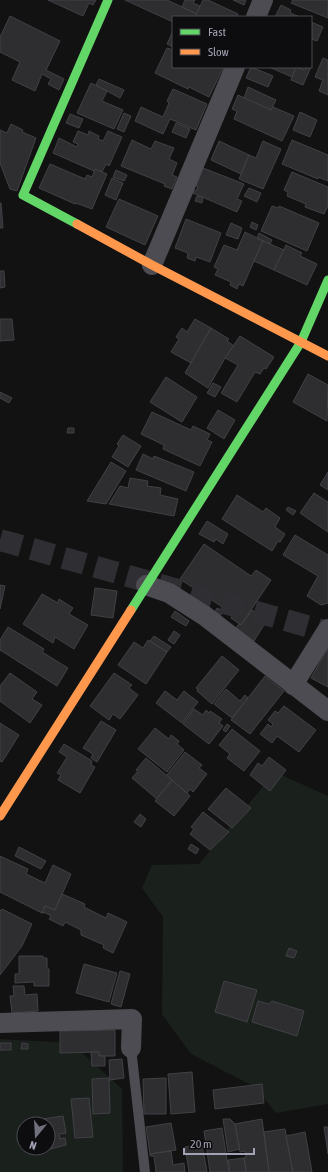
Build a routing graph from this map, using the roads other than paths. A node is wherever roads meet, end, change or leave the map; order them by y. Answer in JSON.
{"nodes":[{"id":1,"x":108,"y":0,"type":"edge"},
{"id":2,"x":263,"y":0,"type":"edge"},
{"id":3,"x":256,"y":16,"type":"edge"},
{"id":4,"x":235,"y":68,"type":"edge"},
{"id":5,"x":152,"y":265,"type":"junction"},
{"id":6,"x":328,"y":280,"type":"edge"},
{"id":7,"x":301,"y":342,"type":"junction"},
{"id":8,"x":328,"y":356,"type":"edge"},
{"id":9,"x":146,"y":585,"type":"junction"},
{"id":10,"x":328,"y":629,"type":"edge"},
{"id":11,"x":293,"y":685,"type":"junction"},
{"id":12,"x":328,"y":710,"type":"edge"},
{"id":13,"x":0,"y":814,"type":"edge"},
{"id":14,"x":0,"y":1023,"type":"edge"},
{"id":15,"x":131,"y":1048,"type":"joint"},
{"id":16,"x":145,"y":1172,"type":"edge"}],
"edges":[{"from":1,"to":5,"type":"street"},
{"from":2,"to":3,"type":"street"},
{"from":4,"to":5,"type":"street"},
{"from":5,"to":7,"type":"street"},
{"from":6,"to":7,"type":"street"},
{"from":7,"to":8,"type":"street"},
{"from":7,"to":9,"type":"street"},
{"from":9,"to":11,"type":"street"},
{"from":9,"to":13,"type":"street"},
{"from":10,"to":11,"type":"street"},
{"from":11,"to":12,"type":"street"},
{"from":14,"to":15,"type":"street"},
{"from":15,"to":16,"type":"lane"}]}
